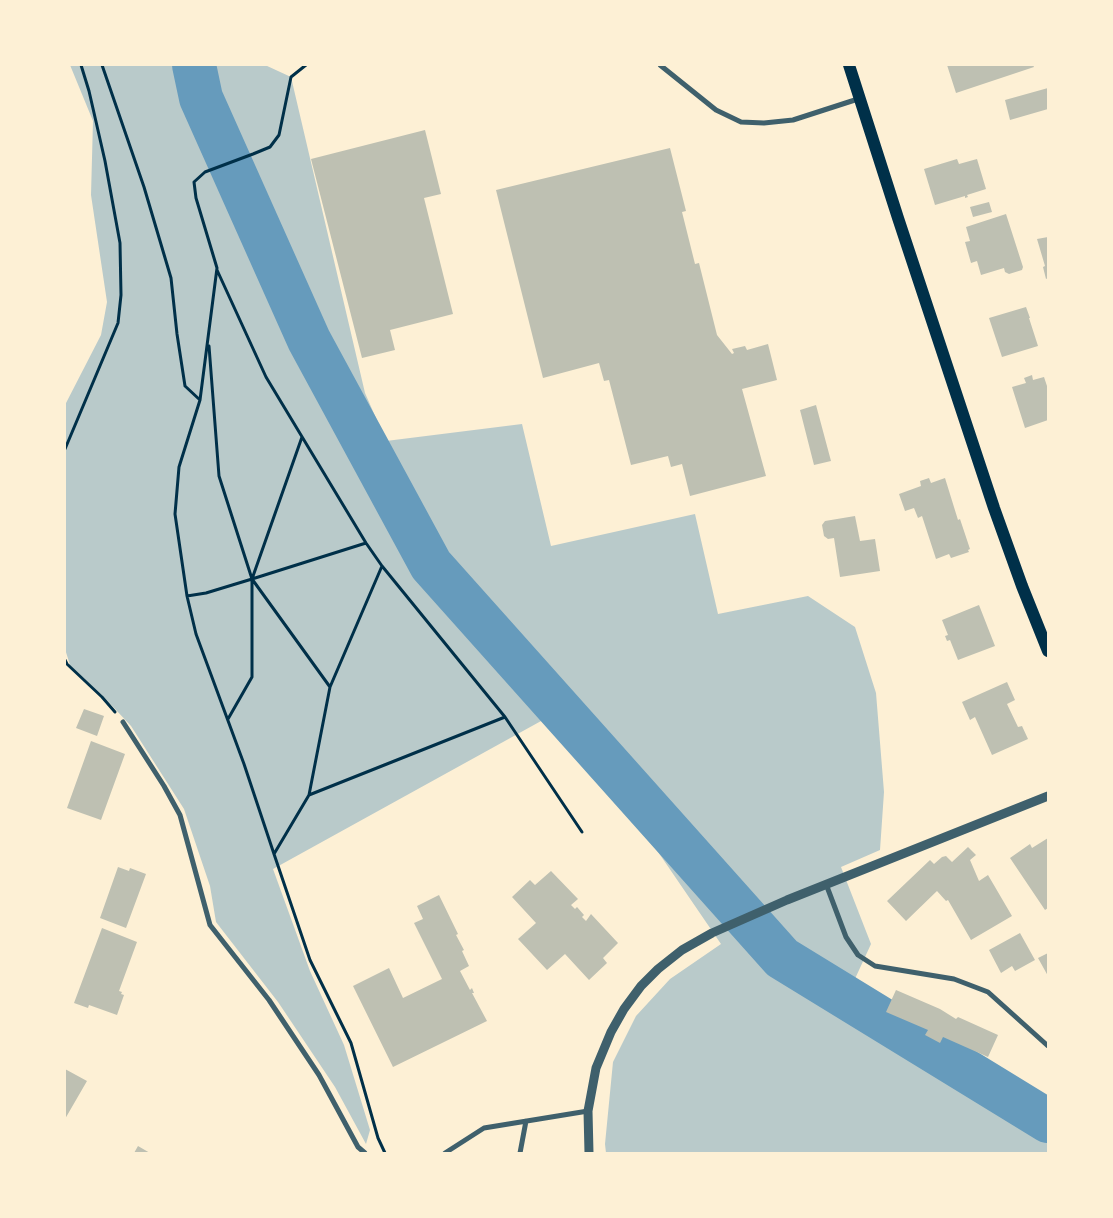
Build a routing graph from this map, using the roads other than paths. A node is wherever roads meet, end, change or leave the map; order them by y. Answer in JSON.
{"nodes":[{"id":1,"x":660,"y":65,"type":"edge"},
{"id":2,"x":848,"y":65,"type":"edge"},
{"id":3,"x":859,"y":99,"type":"junction"},
{"id":4,"x":1048,"y":651,"type":"edge"},
{"id":5,"x":123,"y":722,"type":"road end"},
{"id":6,"x":1048,"y":796,"type":"edge"},
{"id":7,"x":826,"y":884,"type":"junction"},
{"id":8,"x":1048,"y":1046,"type":"edge"},
{"id":9,"x":588,"y":1111,"type":"junction"},
{"id":10,"x":526,"y":1121,"type":"junction"},
{"id":11,"x":365,"y":1153,"type":"edge"},
{"id":12,"x":444,"y":1153,"type":"edge"},
{"id":13,"x":520,"y":1153,"type":"edge"},
{"id":14,"x":589,"y":1153,"type":"edge"}],
"edges":[{"from":1,"to":3,"type":"street"},
{"from":2,"to":3,"type":"main road"},
{"from":3,"to":4,"type":"main road"},
{"from":5,"to":11,"type":"street"},
{"from":6,"to":7,"type":"street"},
{"from":7,"to":8,"type":"street"},
{"from":7,"to":9,"type":"street"},
{"from":9,"to":10,"type":"street"},
{"from":9,"to":14,"type":"street"},
{"from":10,"to":12,"type":"street"},
{"from":10,"to":13,"type":"street"}]}
